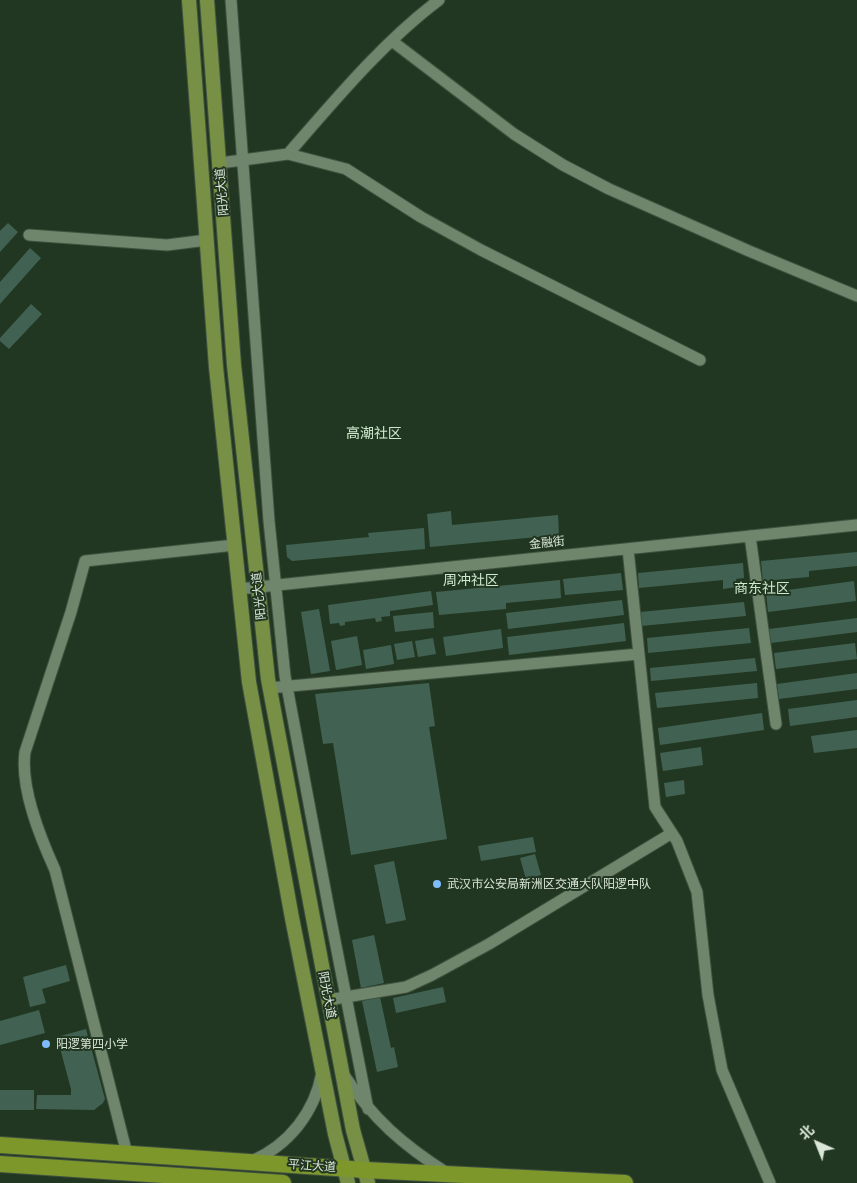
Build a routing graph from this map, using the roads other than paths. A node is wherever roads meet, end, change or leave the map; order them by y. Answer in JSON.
{"nodes":[{"id":1,"x":189,"y":0,"type":"edge"},
{"id":2,"x":208,"y":0,"type":"edge"},
{"id":3,"x":232,"y":0,"type":"edge"},
{"id":4,"x":439,"y":0,"type":"edge"},
{"id":5,"x":392,"y":42,"type":"junction"},
{"id":6,"x":288,"y":154,"type":"junction"},
{"id":7,"x":244,"y":160,"type":"junction"},
{"id":8,"x":220,"y":163,"type":"junction"},
{"id":9,"x":29,"y":235,"type":"dead end"},
{"id":10,"x":207,"y":240,"type":"junction"},
{"id":11,"x":857,"y":296,"type":"edge"},
{"id":12,"x":700,"y":360,"type":"dead end"},
{"id":13,"x":857,"y":525,"type":"edge"},
{"id":14,"x":750,"y":536,"type":"junction"},
{"id":15,"x":235,"y":545,"type":"junction"},
{"id":16,"x":628,"y":549,"type":"junction"},
{"id":17,"x":276,"y":585,"type":"junction"},
{"id":18,"x":258,"y":587,"type":"junction"},
{"id":19,"x":239,"y":589,"type":"junction"},
{"id":20,"x":639,"y":654,"type":"junction"},
{"id":21,"x":287,"y":686,"type":"junction"},
{"id":22,"x":269,"y":688,"type":"junction"},
{"id":23,"x":776,"y":724,"type":"dead end"},
{"id":24,"x":672,"y":833,"type":"junction"},
{"id":25,"x":346,"y":997,"type":"junction"},
{"id":26,"x":328,"y":1000,"type":"junction"},
{"id":27,"x":322,"y":1067,"type":"junction"},
{"id":28,"x":342,"y":1074,"type":"junction"},
{"id":29,"x":368,"y":1109,"type":"junction"},
{"id":30,"x":0,"y":1145,"type":"edge"},
{"id":31,"x":127,"y":1154,"type":"junction"},
{"id":32,"x":250,"y":1162,"type":"junction"},
{"id":33,"x":0,"y":1164,"type":"edge"},
{"id":34,"x":448,"y":1174,"type":"junction"},
{"id":35,"x":345,"y":1176,"type":"edge"},
{"id":36,"x":365,"y":1176,"type":"edge"},
{"id":37,"x":148,"y":1178,"type":"edge"},
{"id":38,"x":264,"y":1182,"type":"edge"},
{"id":39,"x":283,"y":1183,"type":"edge"},
{"id":40,"x":625,"y":1183,"type":"edge"},
{"id":41,"x":770,"y":1183,"type":"edge"}],
"edges":[{"from":1,"to":10,"type":"main road","name":"阳光大道"},
{"from":2,"to":8,"type":"main road","name":"阳光大道"},
{"from":3,"to":7,"type":"street"},
{"from":4,"to":5,"type":"street"},
{"from":5,"to":6,"type":"street"},
{"from":5,"to":11,"type":"street"},
{"from":6,"to":7,"type":"street"},
{"from":6,"to":12,"type":"street"},
{"from":7,"to":8,"type":"street"},
{"from":7,"to":17,"type":"street"},
{"from":8,"to":18,"type":"main road","name":"阳光大道"},
{"from":9,"to":10,"type":"street"},
{"from":10,"to":15,"type":"main road","name":"阳光大道"},
{"from":13,"to":14,"type":"street","name":"金融街"},
{"from":14,"to":16,"type":"street","name":"金融街"},
{"from":14,"to":23,"type":"street"},
{"from":15,"to":19,"type":"main road","name":"阳光大道"},
{"from":15,"to":31,"type":"street"},
{"from":16,"to":17,"type":"street","name":"金融街"},
{"from":16,"to":20,"type":"street"},
{"from":17,"to":18,"type":"street","name":"金融街"},
{"from":17,"to":21,"type":"street"},
{"from":18,"to":19,"type":"street","name":"金融街"},
{"from":18,"to":22,"type":"main road","name":"阳光大道"},
{"from":19,"to":27,"type":"main road","name":"阳光大道"},
{"from":20,"to":21,"type":"street"},
{"from":20,"to":24,"type":"street"},
{"from":21,"to":22,"type":"street"},
{"from":21,"to":25,"type":"street"},
{"from":22,"to":26,"type":"main road","name":"阳光大道"},
{"from":24,"to":25,"type":"street"},
{"from":24,"to":41,"type":"street"},
{"from":25,"to":26,"type":"street"},
{"from":25,"to":29,"type":"street"},
{"from":26,"to":28,"type":"main road","name":"阳光大道"},
{"from":27,"to":32,"type":"street"},
{"from":27,"to":35,"type":"main road","name":"阳光大道"},
{"from":28,"to":29,"type":"street"},
{"from":28,"to":36,"type":"main road","name":"阳光大道"},
{"from":29,"to":34,"type":"street"},
{"from":30,"to":31,"type":"highway","name":"平江大道"},
{"from":31,"to":32,"type":"highway","name":"平江大道"},
{"from":32,"to":35,"type":"highway","name":"平江大道"},
{"from":33,"to":37,"type":"highway","name":"平江大道"},
{"from":34,"to":36,"type":"highway","name":"平江大道"},
{"from":34,"to":40,"type":"highway","name":"平江大道"},
{"from":35,"to":36,"type":"highway","name":"平江大道"},
{"from":37,"to":38,"type":"highway","name":"平江大道"},
{"from":38,"to":39,"type":"highway","name":"平江大道"}]}
